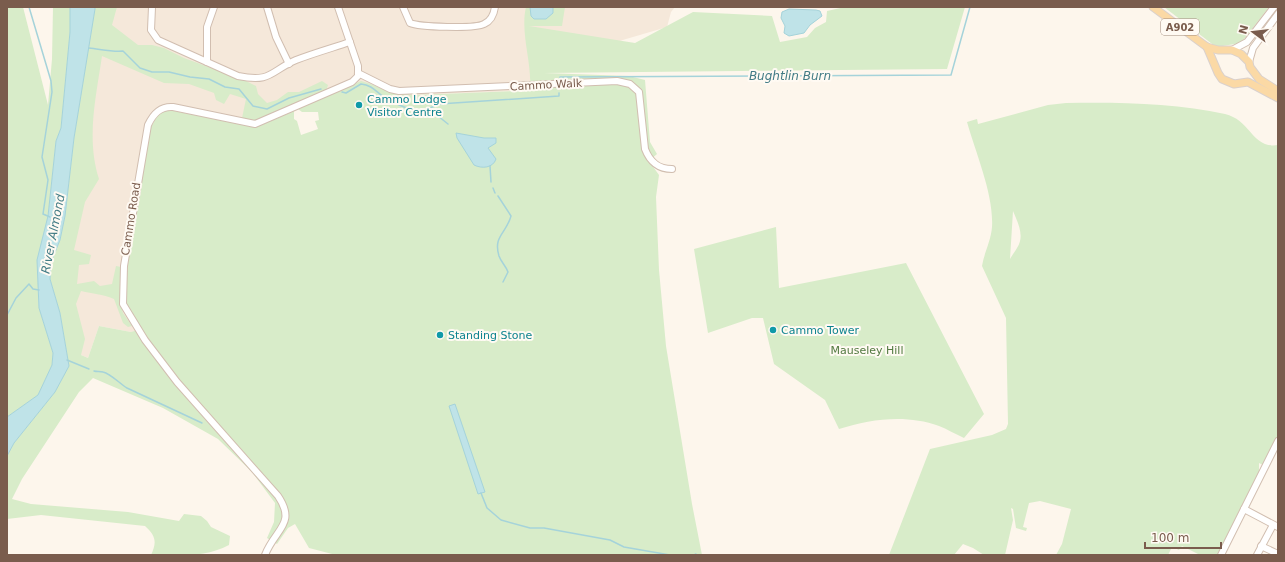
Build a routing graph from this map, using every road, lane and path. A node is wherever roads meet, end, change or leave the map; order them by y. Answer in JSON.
{"nodes":[{"id":1,"x":152,"y":7,"type":"edge"},
{"id":2,"x":214,"y":7,"type":"edge"},
{"id":3,"x":267,"y":7,"type":"edge"},
{"id":4,"x":338,"y":7,"type":"edge"},
{"id":5,"x":403,"y":7,"type":"edge"},
{"id":6,"x":495,"y":7,"type":"edge"},
{"id":7,"x":1153,"y":7,"type":"edge"},
{"id":8,"x":1274,"y":7,"type":"edge"},
{"id":9,"x":1278,"y":14,"type":"edge"},
{"id":10,"x":350,"y":42,"type":"junction"},
{"id":11,"x":1207,"y":47,"type":"junction"},
{"id":12,"x":1230,"y":50,"type":"junction"},
{"id":13,"x":207,"y":62,"type":"junction"},
{"id":14,"x":289,"y":64,"type":"junction"},
{"id":15,"x":1250,"y":64,"type":"junction"},
{"id":16,"x":1216,"y":68,"type":"junction"},
{"id":17,"x":358,"y":73,"type":"junction"},
{"id":18,"x":1240,"y":83,"type":"junction"},
{"id":19,"x":1278,"y":91,"type":"edge"},
{"id":20,"x":1278,"y":98,"type":"edge"},
{"id":21,"x":672,"y":169,"type":"dead end"},
{"id":22,"x":1278,"y":441,"type":"edge"},
{"id":23,"x":1244,"y":509,"type":"junction"},
{"id":24,"x":1276,"y":526,"type":"edge"},
{"id":25,"x":1262,"y":546,"type":"junction"},
{"id":26,"x":1278,"y":554,"type":"edge"},
{"id":27,"x":265,"y":555,"type":"edge"},
{"id":28,"x":1221,"y":555,"type":"edge"},
{"id":29,"x":1257,"y":555,"type":"edge"}],
"edges":[{"from":1,"to":13,"type":"street"},
{"from":2,"to":13,"type":"street"},
{"from":3,"to":14,"type":"street"},
{"from":4,"to":10,"type":"street"},
{"from":5,"to":6,"type":"street"},
{"from":7,"to":11,"type":"main road","number":"A902"},
{"from":8,"to":12,"type":"street"},
{"from":9,"to":15,"type":"street"},
{"from":10,"to":14,"type":"street"},
{"from":10,"to":17,"type":"street"},
{"from":11,"to":12,"type":"main road","number":"A902"},
{"from":11,"to":16,"type":"main road","number":"A902"},
{"from":12,"to":15,"type":"main road","number":"A902"},
{"from":12,"to":16,"type":"main road"},
{"from":13,"to":14,"type":"street"},
{"from":15,"to":18,"type":"main road"},
{"from":15,"to":19,"type":"main road","number":"A902"},
{"from":16,"to":18,"type":"main road","number":"A902"},
{"from":17,"to":21,"type":"street","name":"Cammo Walk"},
{"from":17,"to":27,"type":"street","name":"Cammo Road"},
{"from":18,"to":20,"type":"main road","number":"A902"},
{"from":22,"to":23,"type":"street"},
{"from":23,"to":24,"type":"street"},
{"from":23,"to":28,"type":"street"},
{"from":24,"to":25,"type":"street"},
{"from":25,"to":26,"type":"street"},
{"from":25,"to":29,"type":"street"}]}
